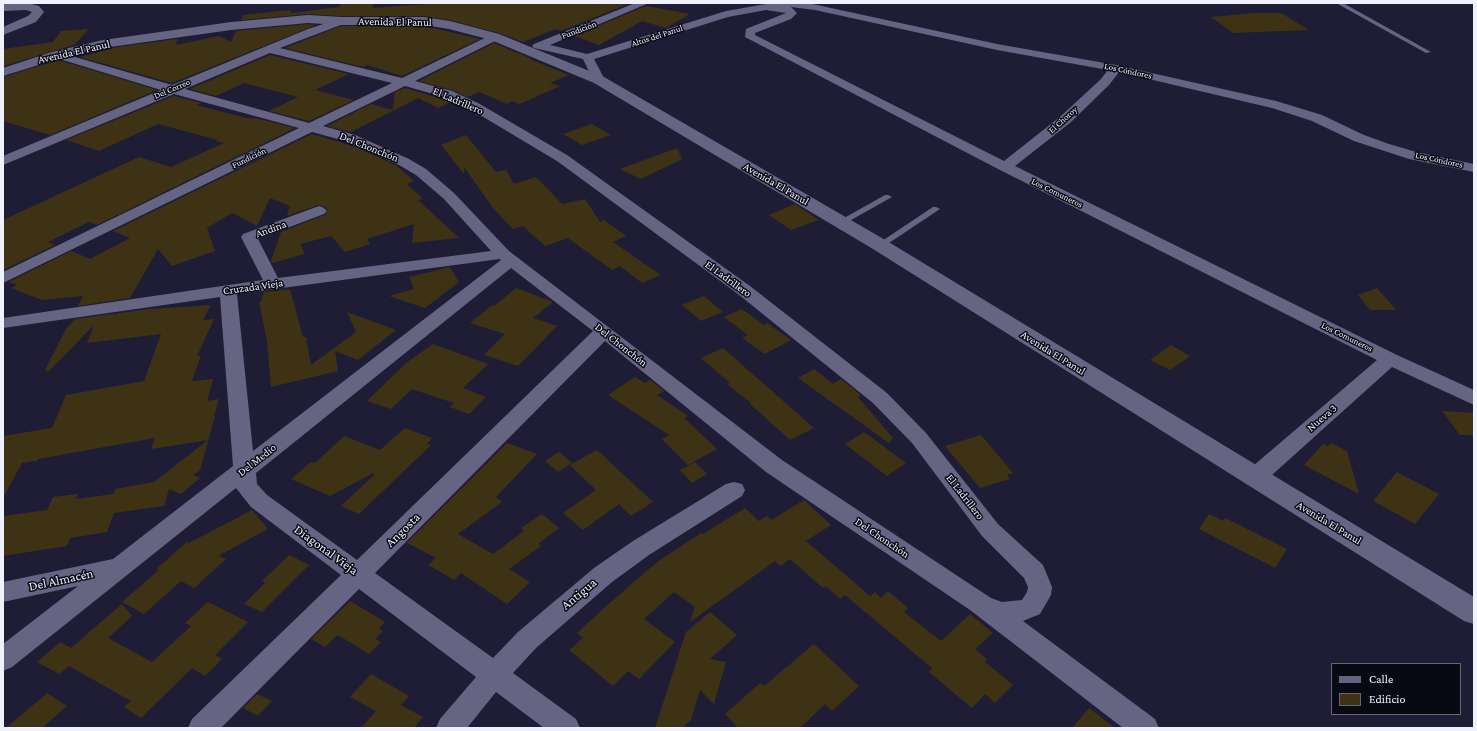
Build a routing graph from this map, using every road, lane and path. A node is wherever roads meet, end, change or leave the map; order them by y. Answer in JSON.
{"nodes":[{"id":1,"x":644,"y":3,"type":"edge"},
{"id":2,"x":1339,"y":3,"type":"edge"},
{"id":3,"x":3,"y":7,"type":"edge"},
{"id":4,"x":775,"y":7,"type":"junction"},
{"id":5,"x":342,"y":22,"type":"junction"},
{"id":6,"x":3,"y":31,"type":"edge"},
{"id":7,"x":495,"y":37,"type":"junction"},
{"id":8,"x":513,"y":44,"type":"junction"},
{"id":9,"x":539,"y":46,"type":"junction"},
{"id":10,"x":269,"y":49,"type":"junction"},
{"id":11,"x":1428,"y":52,"type":"dead end"},
{"id":12,"x":58,"y":55,"type":"junction"},
{"id":13,"x":587,"y":57,"type":"junction"},
{"id":14,"x":1116,"y":68,"type":"junction"},
{"id":15,"x":3,"y":72,"type":"edge"},
{"id":16,"x":599,"y":80,"type":"junction"},
{"id":17,"x":404,"y":81,"type":"junction"},
{"id":18,"x":171,"y":89,"type":"junction"},
{"id":19,"x":310,"y":128,"type":"junction"},
{"id":20,"x":3,"y":161,"type":"edge"},
{"id":21,"x":1005,"y":167,"type":"junction"},
{"id":22,"x":1474,"y":168,"type":"edge"},
{"id":23,"x":888,"y":196,"type":"dead end"},
{"id":24,"x":936,"y":210,"type":"dead end"},
{"id":25,"x":319,"y":211,"type":"dead end"},
{"id":26,"x":841,"y":222,"type":"junction"},
{"id":27,"x":880,"y":245,"type":"junction"},
{"id":28,"x":507,"y":257,"type":"junction"},
{"id":29,"x":3,"y":278,"type":"edge"},
{"id":30,"x":273,"y":284,"type":"junction"},
{"id":31,"x":228,"y":290,"type":"junction"},
{"id":32,"x":3,"y":323,"type":"edge"},
{"id":33,"x":604,"y":331,"type":"junction"},
{"id":34,"x":1390,"y":359,"type":"junction"},
{"id":35,"x":1474,"y":398,"type":"edge"},
{"id":36,"x":244,"y":470,"type":"junction"},
{"id":37,"x":1254,"y":478,"type":"junction"},
{"id":38,"x":734,"y":490,"type":"dead end"},
{"id":39,"x":119,"y":567,"type":"junction"},
{"id":40,"x":359,"y":573,"type":"junction"},
{"id":41,"x":3,"y":592,"type":"edge"},
{"id":42,"x":979,"y":603,"type":"junction"},
{"id":43,"x":1474,"y":612,"type":"edge"},
{"id":44,"x":3,"y":659,"type":"edge"},
{"id":45,"x":494,"y":675,"type":"junction"},
{"id":46,"x":202,"y":728,"type":"edge"},
{"id":47,"x":450,"y":728,"type":"edge"},
{"id":48,"x":566,"y":728,"type":"edge"},
{"id":49,"x":1145,"y":728,"type":"edge"}],
"edges":[{"from":1,"to":9,"type":"street","name":"Fundición"},
{"from":2,"to":11,"type":"lane"},
{"from":3,"to":6,"type":"street"},
{"from":4,"to":13,"type":"street","name":"Altos del Panul"},
{"from":4,"to":14,"type":"street","name":"Los Cóndores"},
{"from":4,"to":21,"type":"street","name":"Los Comuneros"},
{"from":5,"to":7,"type":"street","name":"Avenida El Panul"},
{"from":5,"to":10,"type":"street","name":"Del Correo"},
{"from":5,"to":12,"type":"street","name":"Avenida El Panul"},
{"from":7,"to":8,"type":"street","name":"Avenida El Panul"},
{"from":7,"to":17,"type":"street","name":"Fundición"},
{"from":8,"to":9,"type":"street","name":"Fundición"},
{"from":8,"to":16,"type":"street","name":"Avenida El Panul"},
{"from":9,"to":13,"type":"street","name":"Altos del Panul"},
{"from":10,"to":17,"type":"street","name":"El Ladrillero"},
{"from":10,"to":18,"type":"street","name":"Del Correo"},
{"from":12,"to":15,"type":"street","name":"Avenida El Panul"},
{"from":12,"to":18,"type":"street","name":"Del Chonchón"},
{"from":13,"to":16,"type":"street"},
{"from":14,"to":21,"type":"street","name":"El Choroy"},
{"from":14,"to":22,"type":"street","name":"Los Cóndores"},
{"from":16,"to":26,"type":"street","name":"Avenida El Panul"},
{"from":17,"to":19,"type":"street","name":"Fundición"},
{"from":17,"to":42,"type":"street","name":"El Ladrillero"},
{"from":18,"to":19,"type":"street","name":"Del Chonchón"},
{"from":18,"to":20,"type":"street","name":"Del Correo"},
{"from":19,"to":28,"type":"street","name":"Del Chonchón"},
{"from":19,"to":29,"type":"street","name":"Fundición"},
{"from":21,"to":34,"type":"street","name":"Los Comuneros"},
{"from":23,"to":26,"type":"lane"},
{"from":24,"to":27,"type":"lane"},
{"from":25,"to":30,"type":"street","name":"Andina"},
{"from":26,"to":27,"type":"street","name":"Avenida El Panul"},
{"from":27,"to":37,"type":"street","name":"Avenida El Panul"},
{"from":28,"to":30,"type":"street","name":"Cruzada Vieja"},
{"from":28,"to":33,"type":"street","name":"Del Chonchón"},
{"from":28,"to":36,"type":"street","name":"Del Medio"},
{"from":30,"to":31,"type":"street","name":"Cruzada Vieja"},
{"from":31,"to":32,"type":"street","name":"Cruzada Vieja"},
{"from":31,"to":36,"type":"street","name":"Diagonal Vieja"},
{"from":33,"to":40,"type":"street","name":"Angosta"},
{"from":33,"to":42,"type":"street","name":"Del Chonchón"},
{"from":34,"to":35,"type":"street","name":"Los Comuneros"},
{"from":34,"to":37,"type":"street","name":"Nueva 3"},
{"from":36,"to":39,"type":"street","name":"Del Medio"},
{"from":36,"to":40,"type":"street","name":"Diagonal Vieja"},
{"from":37,"to":43,"type":"street","name":"Avenida El Panul"},
{"from":38,"to":45,"type":"street","name":"Antigua"},
{"from":39,"to":41,"type":"street","name":"Del Almacén"},
{"from":39,"to":44,"type":"street","name":"Del Medio"},
{"from":40,"to":45,"type":"street","name":"Diagonal Vieja"},
{"from":40,"to":46,"type":"street","name":"Angosta"},
{"from":42,"to":49,"type":"street","name":"Del Chonchón"},
{"from":45,"to":47,"type":"street","name":"Antigua"},
{"from":45,"to":48,"type":"street","name":"Diagonal Vieja"}]}
